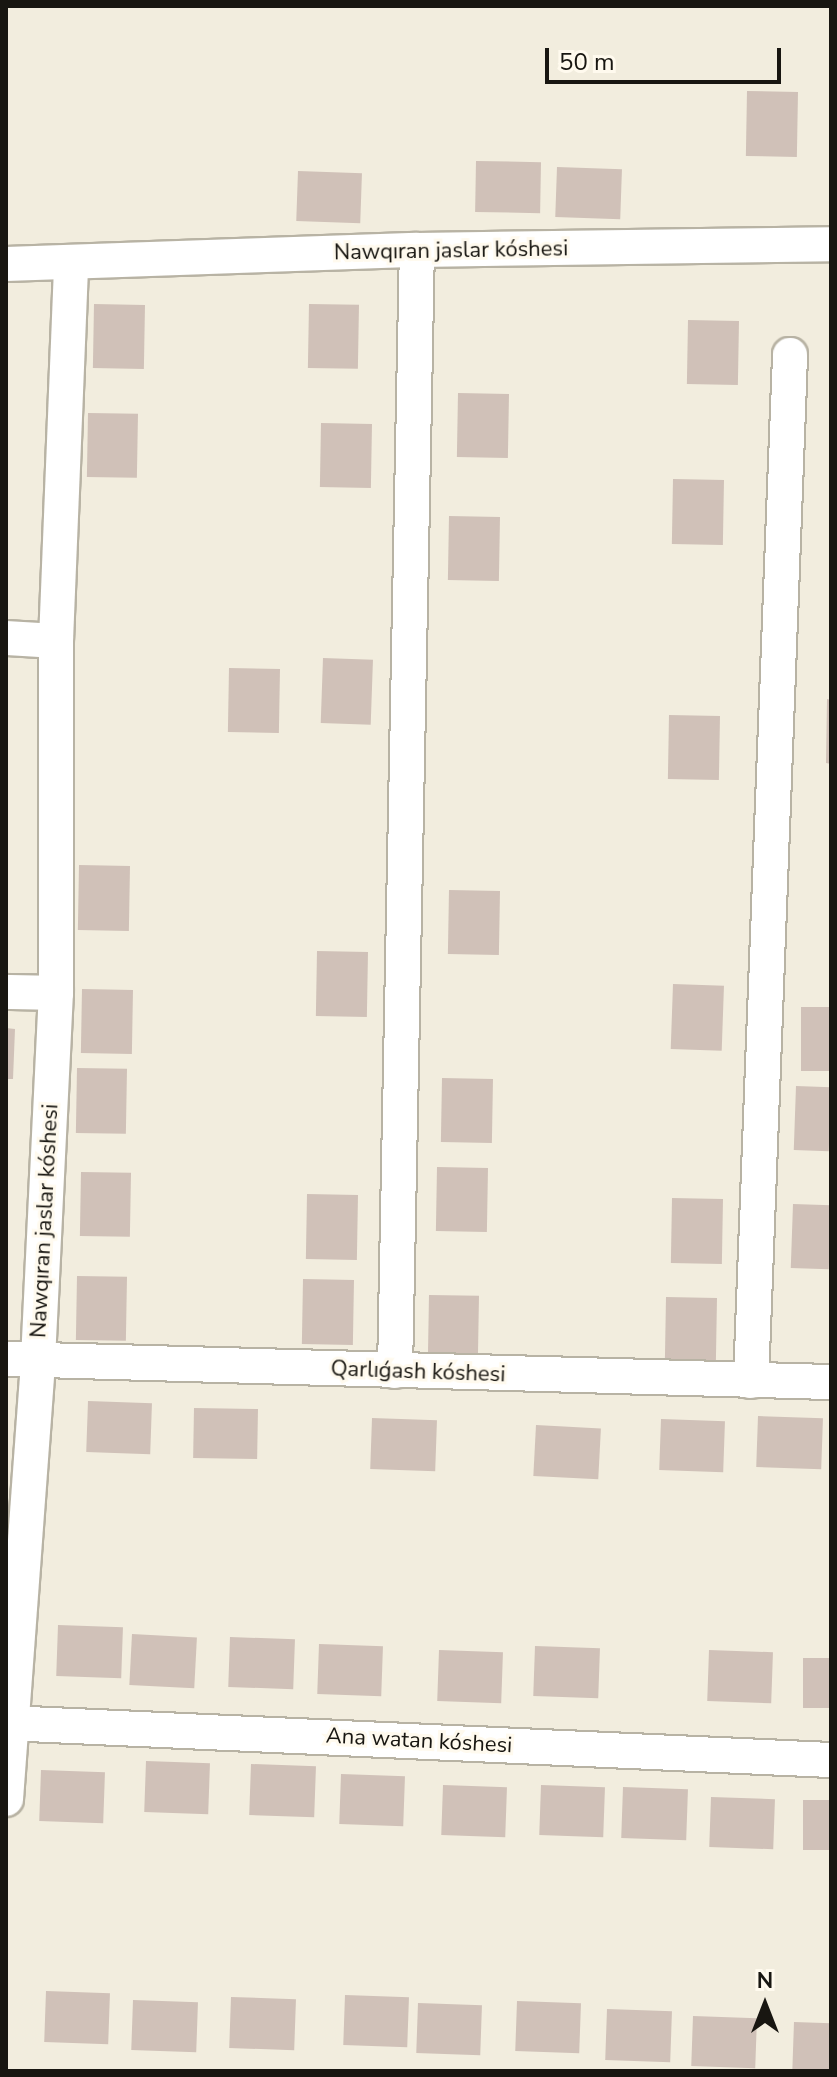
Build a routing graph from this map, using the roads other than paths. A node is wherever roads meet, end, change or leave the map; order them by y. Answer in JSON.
{"nodes":[{"id":1,"x":831,"y":244,"type":"edge"},
{"id":2,"x":417,"y":250,"type":"junction"},
{"id":3,"x":6,"y":264,"type":"edge"},
{"id":4,"x":71,"y":265,"type":"junction"},
{"id":5,"x":790,"y":355,"type":"dead end"},
{"id":6,"x":6,"y":638,"type":"edge"},
{"id":7,"x":56,"y":641,"type":"junction"},
{"id":8,"x":6,"y":992,"type":"edge"},
{"id":9,"x":56,"y":993,"type":"junction"},
{"id":10,"x":22,"y":1360,"type":"edge"},
{"id":11,"x":395,"y":1371,"type":"junction"},
{"id":12,"x":751,"y":1381,"type":"junction"},
{"id":13,"x":831,"y":1382,"type":"edge"},
{"id":14,"x":7,"y":1723,"type":"edge"},
{"id":15,"x":831,"y":1760,"type":"edge"},
{"id":16,"x":6,"y":1799,"type":"edge"}],
"edges":[{"from":1,"to":2,"type":"street","name":"Nawqıran jaslar kóshesi"},
{"from":2,"to":4,"type":"street","name":"Nawqıran jaslar kóshesi"},
{"from":2,"to":11,"type":"street"},
{"from":3,"to":4,"type":"street","name":"Nawqıran jaslar kóshesi"},
{"from":4,"to":7,"type":"street","name":"Nawqıran jaslar kóshesi"},
{"from":5,"to":12,"type":"street"},
{"from":6,"to":7,"type":"street"},
{"from":7,"to":9,"type":"street","name":"Nawqıran jaslar kóshesi"},
{"from":8,"to":9,"type":"street"},
{"from":9,"to":10,"type":"street","name":"Nawqıran jaslar kóshesi"},
{"from":10,"to":11,"type":"street","name":"Qarlıǵash kóshesi"},
{"from":10,"to":14,"type":"street","name":"Nawqıran jaslar kóshesi"},
{"from":11,"to":12,"type":"street","name":"Qarlıǵash kóshesi"},
{"from":12,"to":13,"type":"street","name":"Qarlıǵash kóshesi"},
{"from":14,"to":15,"type":"street","name":"Ana watan kóshesi"},
{"from":14,"to":16,"type":"street","name":"Nawqıran jaslar kóshesi"}]}
